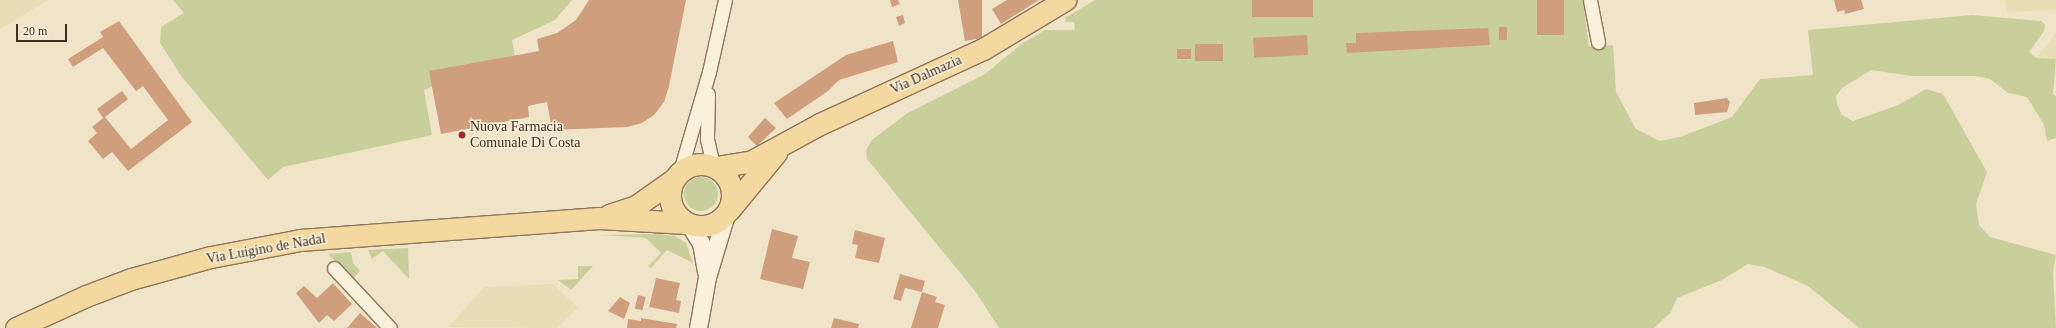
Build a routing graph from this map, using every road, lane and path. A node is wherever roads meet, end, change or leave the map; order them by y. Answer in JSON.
{"nodes":[{"id":1,"x":725,"y":0,"type":"edge"},
{"id":2,"x":1065,"y":0,"type":"edge"},
{"id":3,"x":1590,"y":0,"type":"edge"},
{"id":4,"x":1598,"y":42,"type":"dead end"},
{"id":5,"x":709,"y":72,"type":"junction"},
{"id":6,"x":783,"y":145,"type":"junction"},
{"id":7,"x":714,"y":166,"type":"junction"},
{"id":8,"x":676,"y":176,"type":"junction"},
{"id":9,"x":727,"y":212,"type":"junction"},
{"id":10,"x":599,"y":218,"type":"junction"},
{"id":11,"x":687,"y":224,"type":"junction"},
{"id":12,"x":334,"y":268,"type":"dead end"},
{"id":13,"x":707,"y":277,"type":"junction"},
{"id":14,"x":16,"y":328,"type":"edge"},
{"id":15,"x":390,"y":328,"type":"edge"},
{"id":16,"x":698,"y":328,"type":"edge"}],
"edges":[{"from":1,"to":5,"type":"street"},
{"from":2,"to":6,"type":"main road","name":"Via Dalmazia"},
{"from":3,"to":4,"type":"street"},
{"from":5,"to":7,"type":"street"},
{"from":5,"to":8,"type":"street"},
{"from":6,"to":7,"type":"main road","name":"Via Dalmazia"},
{"from":6,"to":9,"type":"main road","name":"Via Dalmazia"},
{"from":7,"to":8,"type":"main road"},
{"from":7,"to":9,"type":"main road"},
{"from":8,"to":10,"type":"main road","name":"Via Luigino de Nadal"},
{"from":8,"to":11,"type":"main road"},
{"from":9,"to":11,"type":"main road"},
{"from":9,"to":13,"type":"street","name":"Via Dalmazia"},
{"from":10,"to":11,"type":"main road","name":"Via Luigino de Nadal"},
{"from":10,"to":14,"type":"main road","name":"Via Luigino de Nadal"},
{"from":11,"to":13,"type":"street","name":"Via Dalmazia"},
{"from":12,"to":15,"type":"street"},
{"from":13,"to":16,"type":"street","name":"Via Dalmazia"}]}
